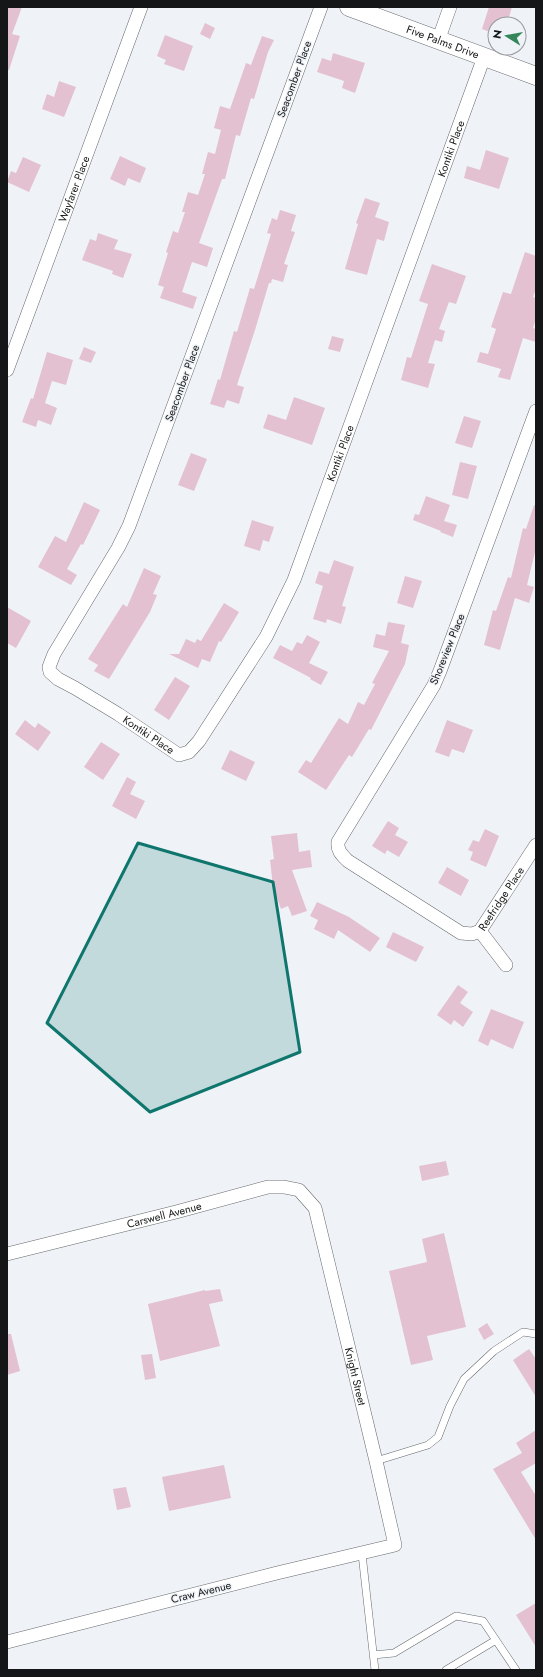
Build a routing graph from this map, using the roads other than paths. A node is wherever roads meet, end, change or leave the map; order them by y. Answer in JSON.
{"nodes":[{"id":1,"x":141,"y":7,"type":"edge"},
{"id":2,"x":321,"y":7,"type":"edge"},
{"id":3,"x":349,"y":7,"type":"edge"},
{"id":4,"x":450,"y":7,"type":"edge"},
{"id":5,"x":438,"y":41,"type":"junction"},
{"id":6,"x":484,"y":57,"type":"junction"},
{"id":7,"x":536,"y":76,"type":"edge"},
{"id":8,"x":7,"y":370,"type":"edge"},
{"id":9,"x":536,"y":411,"type":"edge"},
{"id":10,"x":118,"y":714,"type":"joint"},
{"id":11,"x":536,"y":845,"type":"edge"},
{"id":12,"x":396,"y":891,"type":"joint"},
{"id":13,"x":480,"y":931,"type":"junction"},
{"id":14,"x":506,"y":965,"type":"dead end"},
{"id":15,"x":315,"y":1208,"type":"joint"},
{"id":16,"x":7,"y":1254,"type":"edge"},
{"id":17,"x":536,"y":1334,"type":"edge"},
{"id":18,"x":376,"y":1461,"type":"junction"},
{"id":19,"x":395,"y":1545,"type":"joint"},
{"id":20,"x":362,"y":1554,"type":"junction"},
{"id":21,"x":496,"y":1640,"type":"junction"},
{"id":22,"x":7,"y":1642,"type":"edge"},
{"id":23,"x":373,"y":1655,"type":"junction"},
{"id":24,"x":375,"y":1670,"type":"edge"},
{"id":25,"x":446,"y":1670,"type":"edge"},
{"id":26,"x":516,"y":1670,"type":"edge"}],
"edges":[{"from":1,"to":8,"type":"street","name":"Wayfarer Place"},
{"from":2,"to":10,"type":"street","name":"Seacomber Place"},
{"from":3,"to":5,"type":"street","name":"Five Palms Drive"},
{"from":4,"to":5,"type":"street"},
{"from":5,"to":6,"type":"street","name":"Five Palms Drive"},
{"from":6,"to":7,"type":"street","name":"Five Palms Drive"},
{"from":6,"to":10,"type":"street","name":"Kontiki Place"},
{"from":9,"to":12,"type":"street","name":"Shoreview Place"},
{"from":11,"to":13,"type":"street","name":"Reefridge Place"},
{"from":12,"to":13,"type":"street","name":"Reefridge Place"},
{"from":13,"to":14,"type":"street"},
{"from":15,"to":16,"type":"street","name":"Carswell Avenue"},
{"from":15,"to":18,"type":"street","name":"Knight Street"},
{"from":17,"to":18,"type":"lane"},
{"from":18,"to":19,"type":"street","name":"Knight Street"},
{"from":19,"to":20,"type":"street","name":"Craw Avenue"},
{"from":20,"to":22,"type":"street","name":"Craw Avenue"},
{"from":20,"to":23,"type":"lane"},
{"from":21,"to":23,"type":"lane"},
{"from":21,"to":25,"type":"lane"},
{"from":21,"to":26,"type":"lane"},
{"from":23,"to":24,"type":"lane"}]}
